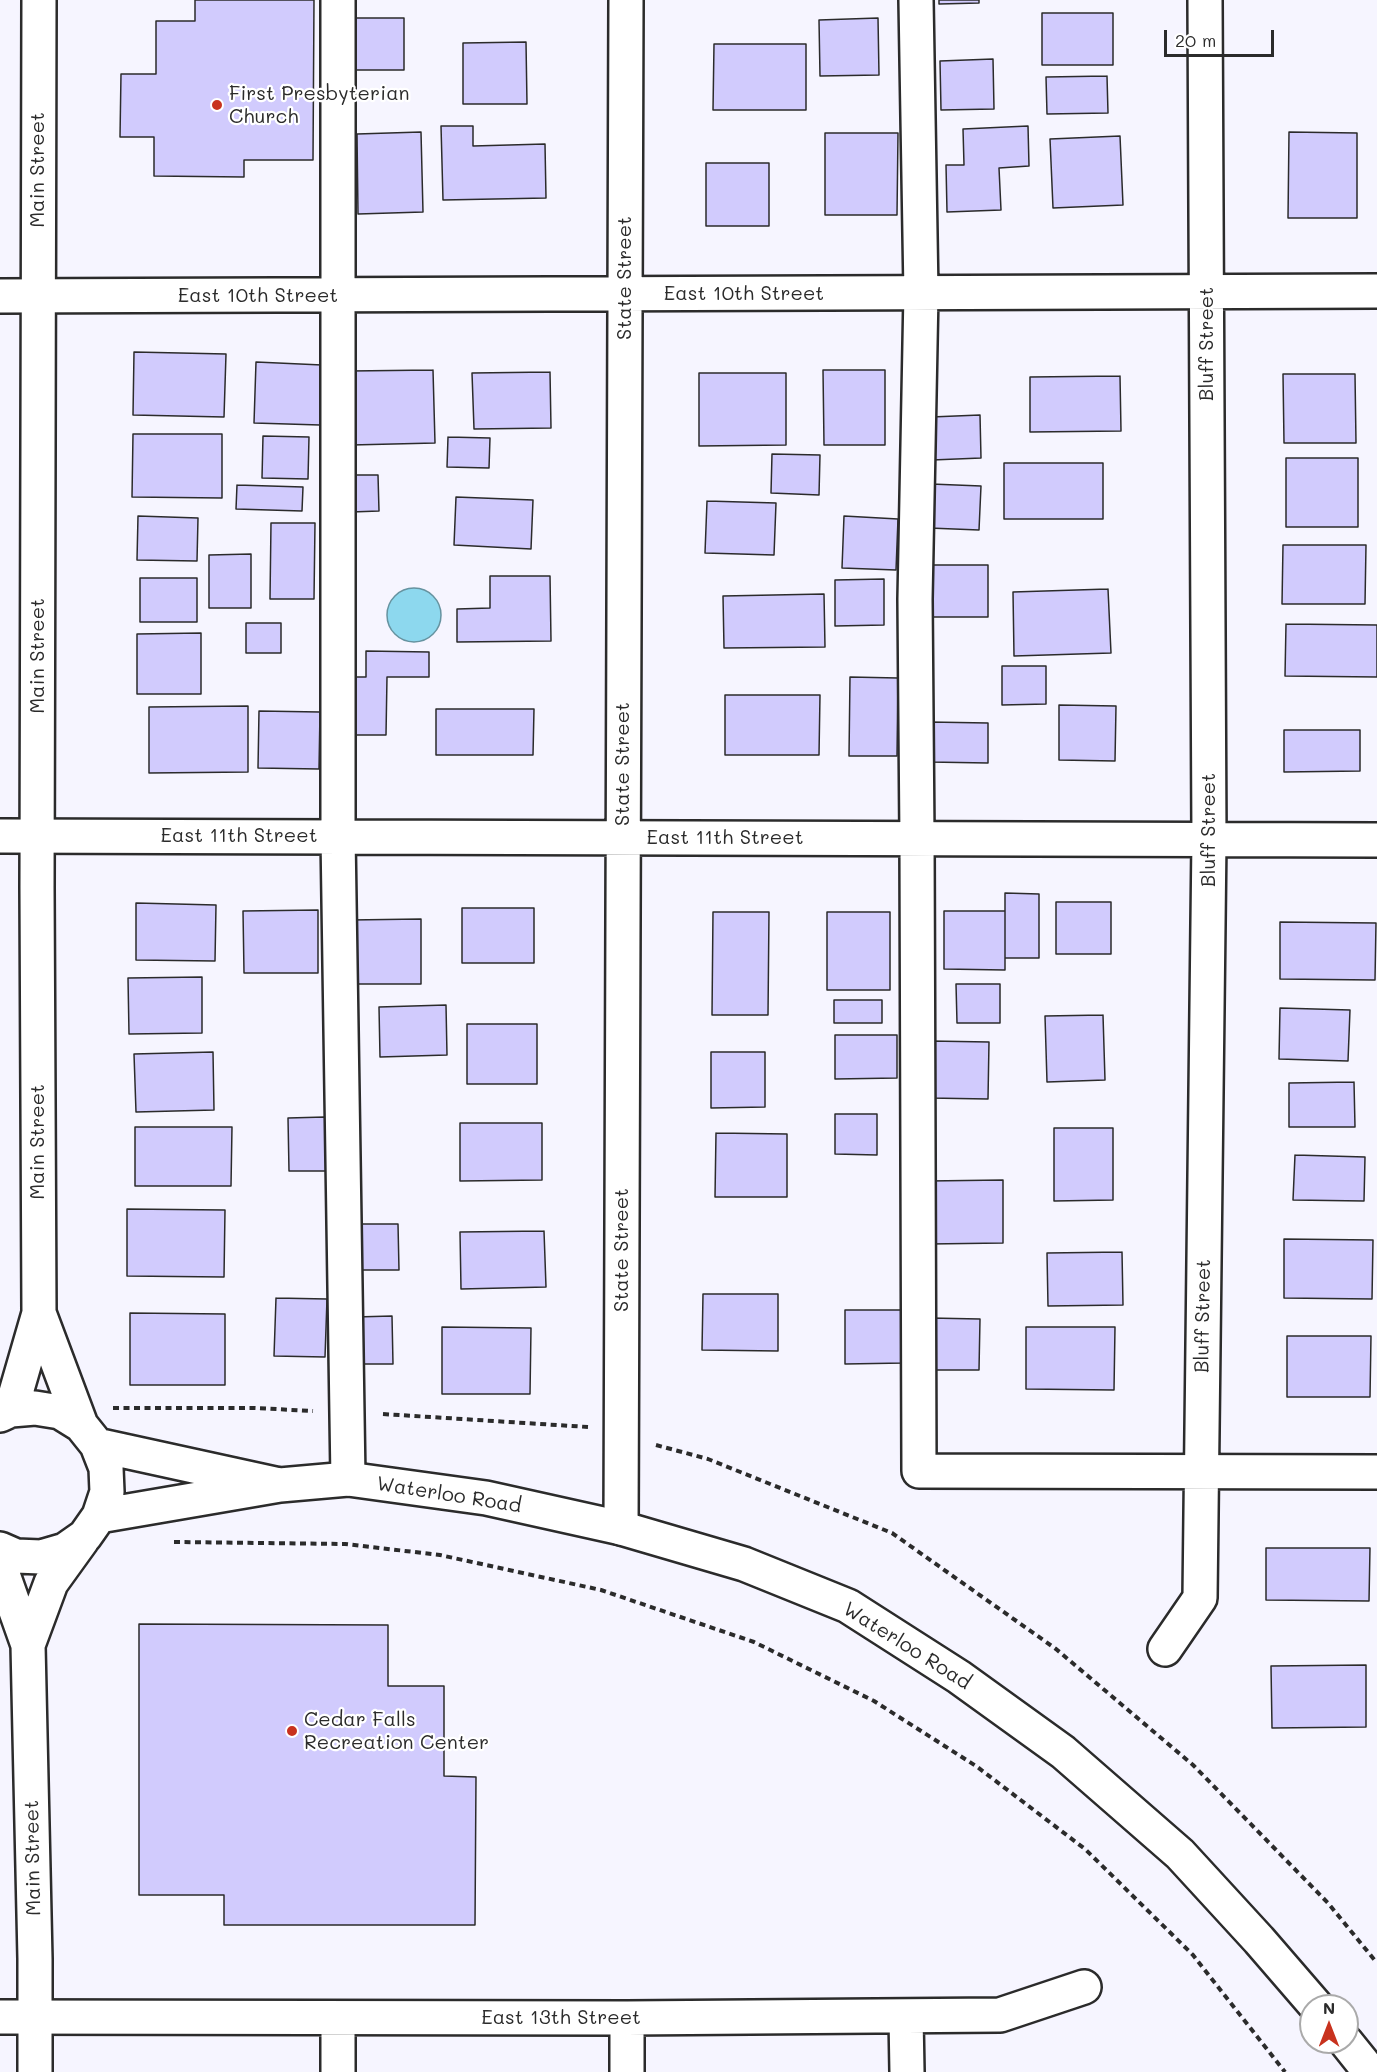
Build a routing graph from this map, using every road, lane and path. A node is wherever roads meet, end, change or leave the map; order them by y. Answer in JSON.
{"nodes":[{"id":1,"x":39,"y":0,"type":"edge"},
{"id":2,"x":338,"y":0,"type":"edge"},
{"id":3,"x":626,"y":0,"type":"edge"},
{"id":4,"x":916,"y":0,"type":"edge"},
{"id":5,"x":1205,"y":0,"type":"edge"},
{"id":6,"x":1377,"y":291,"type":"edge"},
{"id":7,"x":1207,"y":292,"type":"junction"},
{"id":8,"x":921,"y":293,"type":"junction"},
{"id":9,"x":625,"y":294,"type":"junction"},
{"id":10,"x":338,"y":295,"type":"junction"},
{"id":11,"x":0,"y":296,"type":"edge"},
{"id":12,"x":38,"y":296,"type":"junction"},
{"id":13,"x":0,"y":836,"type":"edge"},
{"id":14,"x":37,"y":836,"type":"junction"},
{"id":15,"x":338,"y":836,"type":"junction"},
{"id":16,"x":623,"y":837,"type":"junction"},
{"id":17,"x":917,"y":839,"type":"junction"},
{"id":18,"x":1209,"y":839,"type":"junction"},
{"id":19,"x":1377,"y":840,"type":"edge"},
{"id":20,"x":39,"y":1313,"type":"junction"},
{"id":21,"x":5,"y":1413,"type":"edge"},
{"id":22,"x":89,"y":1435,"type":"junction"},
{"id":23,"x":1200,"y":1472,"type":"junction"},
{"id":24,"x":1377,"y":1472,"type":"edge"},
{"id":25,"x":348,"y":1479,"type":"junction"},
{"id":26,"x":280,"y":1485,"type":"junction"},
{"id":27,"x":92,"y":1526,"type":"junction"},
{"id":28,"x":621,"y":1528,"type":"junction"},
{"id":29,"x":171,"y":1542,"type":"dead end"},
{"id":30,"x":0,"y":1550,"type":"edge"},
{"id":31,"x":0,"y":1566,"type":"edge"},
{"id":32,"x":28,"y":1645,"type":"junction"},
{"id":33,"x":1165,"y":1650,"type":"dead end"},
{"id":34,"x":1084,"y":1988,"type":"dead end"},
{"id":35,"x":1306,"y":1994,"type":"edge"},
{"id":36,"x":906,"y":2016,"type":"junction"},
{"id":37,"x":0,"y":2017,"type":"edge"},
{"id":38,"x":35,"y":2018,"type":"junction"},
{"id":39,"x":338,"y":2018,"type":"junction"},
{"id":40,"x":627,"y":2018,"type":"junction"},
{"id":41,"x":1356,"y":2054,"type":"edge"},
{"id":42,"x":34,"y":2072,"type":"edge"},
{"id":43,"x":338,"y":2072,"type":"edge"},
{"id":44,"x":627,"y":2072,"type":"edge"},
{"id":45,"x":907,"y":2072,"type":"edge"},
{"id":46,"x":1285,"y":2072,"type":"edge"},
{"id":47,"x":1370,"y":2072,"type":"edge"}],
"edges":[{"from":1,"to":12,"type":"street","name":"Main Street"},
{"from":2,"to":10,"type":"street"},
{"from":3,"to":9,"type":"street","name":"State Street"},
{"from":4,"to":8,"type":"street"},
{"from":5,"to":7,"type":"street","name":"Bluff Street"},
{"from":6,"to":7,"type":"street","name":"East 10th Street"},
{"from":7,"to":8,"type":"street","name":"East 10th Street"},
{"from":7,"to":18,"type":"street","name":"Bluff Street"},
{"from":8,"to":9,"type":"street","name":"East 10th Street"},
{"from":8,"to":17,"type":"street"},
{"from":9,"to":10,"type":"street","name":"East 10th Street"},
{"from":9,"to":16,"type":"street","name":"State Street"},
{"from":10,"to":12,"type":"street","name":"East 10th Street"},
{"from":10,"to":15,"type":"street"},
{"from":11,"to":12,"type":"street","name":"East 10th Street"},
{"from":12,"to":14,"type":"street","name":"Main Street"},
{"from":13,"to":14,"type":"street","name":"East 11th Street"},
{"from":14,"to":15,"type":"street","name":"East 11th Street"},
{"from":14,"to":20,"type":"street","name":"Main Street"},
{"from":15,"to":16,"type":"street","name":"East 11th Street"},
{"from":15,"to":25,"type":"street"},
{"from":16,"to":17,"type":"street","name":"East 11th Street"},
{"from":16,"to":28,"type":"street","name":"State Street"},
{"from":17,"to":18,"type":"street","name":"East 11th Street"},
{"from":17,"to":23,"type":"street"},
{"from":18,"to":19,"type":"street","name":"East 11th Street"},
{"from":18,"to":23,"type":"street","name":"Bluff Street"},
{"from":20,"to":21,"type":"street","name":"Main Street"},
{"from":20,"to":22,"type":"street","name":"Main Street"},
{"from":21,"to":22,"type":"street","name":"Waterloo Road"},
{"from":22,"to":26,"type":"street","name":"Waterloo Road"},
{"from":22,"to":27,"type":"street","name":"Main Street"},
{"from":23,"to":24,"type":"street"},
{"from":23,"to":33,"type":"street","name":"Bluff Street"},
{"from":25,"to":26,"type":"street","name":"Waterloo Road"},
{"from":25,"to":28,"type":"street","name":"Waterloo Road"},
{"from":26,"to":27,"type":"street","name":"Waterloo Road"},
{"from":27,"to":30,"type":"street"},
{"from":27,"to":32,"type":"street","name":"Main Street"},
{"from":28,"to":35,"type":"street","name":"Waterloo Road"},
{"from":29,"to":46,"type":"path"},
{"from":31,"to":32,"type":"street","name":"Main Street"},
{"from":32,"to":38,"type":"street","name":"Main Street"},
{"from":34,"to":36,"type":"street","name":"East 13th Street"},
{"from":36,"to":40,"type":"street","name":"East 13th Street"},
{"from":36,"to":45,"type":"street"},
{"from":37,"to":38,"type":"street","name":"East 13th Street"},
{"from":38,"to":39,"type":"street","name":"East 13th Street"},
{"from":38,"to":42,"type":"street","name":"Main Street"},
{"from":39,"to":40,"type":"street","name":"East 13th Street"},
{"from":39,"to":43,"type":"street"},
{"from":40,"to":44,"type":"street"},
{"from":41,"to":47,"type":"street"}]}
